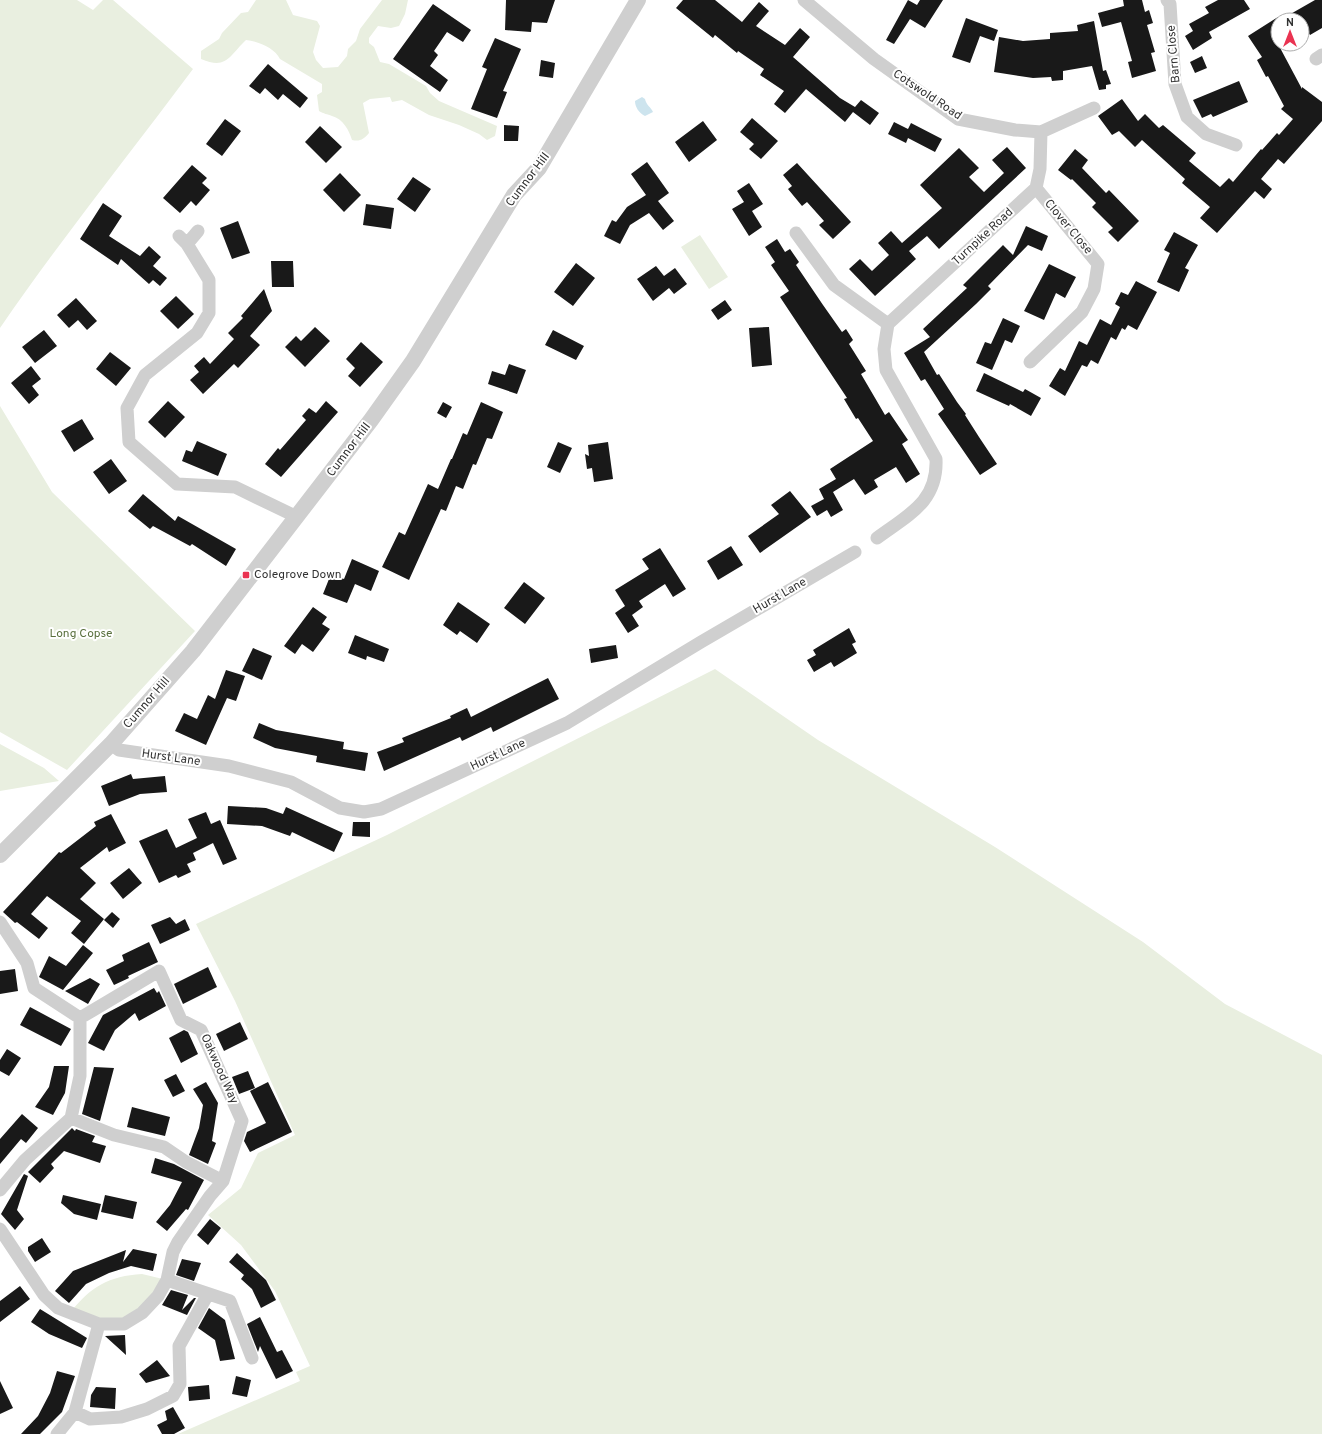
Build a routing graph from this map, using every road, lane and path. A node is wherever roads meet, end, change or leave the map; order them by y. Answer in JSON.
{"nodes":[{"id":1,"x":638,"y":0,"type":"edge"},
{"id":2,"x":804,"y":0,"type":"edge"},
{"id":3,"x":1171,"y":1,"type":"edge"},
{"id":4,"x":1094,"y":108,"type":"dead end"},
{"id":5,"x":1041,"y":132,"type":"junction"},
{"id":6,"x":1236,"y":145,"type":"dead end"},
{"id":7,"x":1036,"y":188,"type":"junction"},
{"id":8,"x":198,"y":231,"type":"dead end"},
{"id":9,"x":796,"y":233,"type":"dead end"},
{"id":10,"x":888,"y":324,"type":"junction"},
{"id":11,"x":1030,"y":362,"type":"dead end"},
{"id":12,"x":297,"y":517,"type":"junction"},
{"id":13,"x":877,"y":538,"type":"dead end"},
{"id":14,"x":855,"y":552,"type":"dead end"},
{"id":15,"x":111,"y":744,"type":"junction"},
{"id":16,"x":0,"y":855,"type":"edge"},
{"id":17,"x":0,"y":922,"type":"edge"},
{"id":18,"x":80,"y":1018,"type":"junction"},
{"id":19,"x":71,"y":1118,"type":"junction"},
{"id":20,"x":223,"y":1181,"type":"junction"},
{"id":21,"x":0,"y":1190,"type":"edge"},
{"id":22,"x":0,"y":1229,"type":"edge"},
{"id":23,"x":167,"y":1280,"type":"junction"},
{"id":24,"x":208,"y":1294,"type":"junction"},
{"id":25,"x":99,"y":1324,"type":"junction"},
{"id":26,"x":252,"y":1358,"type":"dead end"},
{"id":27,"x":75,"y":1412,"type":"junction"},
{"id":28,"x":57,"y":1434,"type":"edge"}],
"edges":[{"from":1,"to":12,"type":"street","name":"Cumnor Hill"},
{"from":2,"to":5,"type":"street","name":"Cotswold Road"},
{"from":3,"to":6,"type":"street","name":"Barn Close"},
{"from":4,"to":5,"type":"street","name":"Cotswold Road"},
{"from":5,"to":7,"type":"street"},
{"from":7,"to":10,"type":"street","name":"Turnpike Road"},
{"from":7,"to":11,"type":"street","name":"Clover Close"},
{"from":8,"to":12,"type":"street"},
{"from":9,"to":10,"type":"street"},
{"from":10,"to":13,"type":"street"},
{"from":12,"to":15,"type":"street","name":"Cumnor Hill"},
{"from":14,"to":15,"type":"street","name":"Hurst Lane"},
{"from":15,"to":16,"type":"street","name":"Cumnor Hill"},
{"from":17,"to":18,"type":"street"},
{"from":18,"to":19,"type":"street"},
{"from":18,"to":20,"type":"street","name":"Oakwood Way"},
{"from":19,"to":20,"type":"street"},
{"from":19,"to":21,"type":"street"},
{"from":20,"to":23,"type":"street","name":"Oakwood Way"},
{"from":22,"to":25,"type":"street"},
{"from":23,"to":24,"type":"street"},
{"from":23,"to":25,"type":"street","name":"Oakwood Way"},
{"from":24,"to":26,"type":"street"},
{"from":24,"to":27,"type":"street"},
{"from":25,"to":27,"type":"street"},
{"from":27,"to":28,"type":"street"}]}
